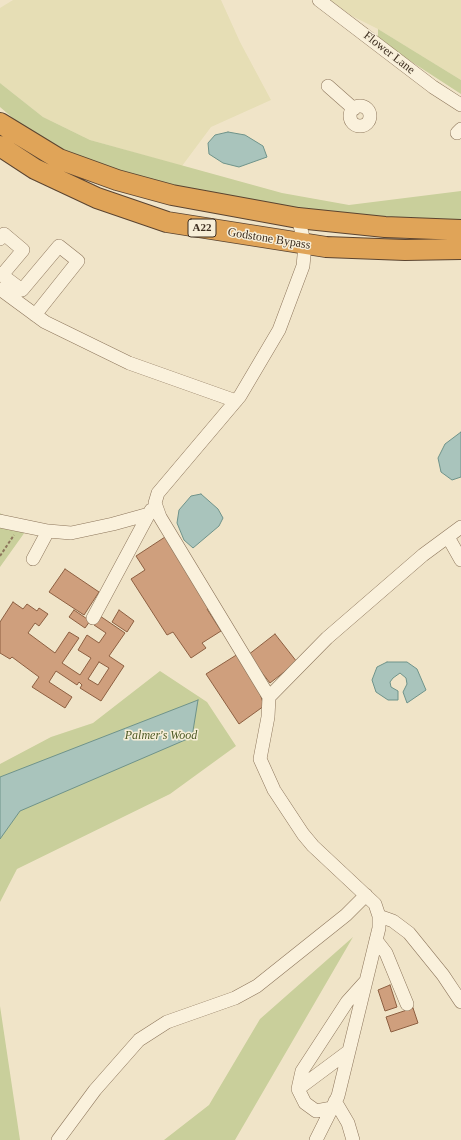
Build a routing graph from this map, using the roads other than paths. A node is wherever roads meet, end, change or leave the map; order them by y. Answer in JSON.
{"nodes":[{"id":1,"x":319,"y":0,"type":"edge"},
{"id":2,"x":328,"y":86,"type":"dead end"},
{"id":3,"x":461,"y":105,"type":"edge"},
{"id":4,"x":354,"y":109,"type":"dead end"},
{"id":5,"x":0,"y":123,"type":"edge"},
{"id":6,"x":0,"y":146,"type":"edge"},
{"id":7,"x":298,"y":218,"type":"junction"},
{"id":8,"x":461,"y":230,"type":"edge"},
{"id":9,"x":1,"y":235,"type":"edge"},
{"id":10,"x":305,"y":245,"type":"junction"},
{"id":11,"x":461,"y":249,"type":"edge"},
{"id":12,"x":0,"y":289,"type":"edge"},
{"id":13,"x":35,"y":315,"type":"junction"},
{"id":14,"x":236,"y":401,"type":"junction"},
{"id":15,"x":152,"y":508,"type":"junction"},
{"id":16,"x":0,"y":521,"type":"edge"},
{"id":17,"x":461,"y":527,"type":"edge"},
{"id":18,"x":48,"y":531,"type":"junction"},
{"id":19,"x":448,"y":537,"type":"junction"},
{"id":20,"x":33,"y":559,"type":"dead end"},
{"id":21,"x":461,"y":560,"type":"edge"},
{"id":22,"x":93,"y":618,"type":"dead end"},
{"id":23,"x":269,"y":697,"type":"junction"},
{"id":24,"x":366,"y":895,"type":"junction"},
{"id":25,"x":379,"y":916,"type":"junction"},
{"id":26,"x":376,"y":940,"type":"junction"},
{"id":27,"x":366,"y":980,"type":"junction"},
{"id":28,"x":461,"y":1002,"type":"edge"},
{"id":29,"x":406,"y":1004,"type":"dead end"},
{"id":30,"x":349,"y":1051,"type":"junction"},
{"id":31,"x":298,"y":1089,"type":"junction"},
{"id":32,"x":334,"y":1105,"type":"junction"},
{"id":33,"x":58,"y":1140,"type":"edge"},
{"id":34,"x":316,"y":1140,"type":"edge"},
{"id":35,"x":353,"y":1140,"type":"edge"}],
"edges":[{"from":1,"to":3,"type":"street","name":"Flower Lane"},
{"from":2,"to":4,"type":"street"},
{"from":5,"to":7,"type":"highway","name":"Godstone Bypass","number":"A22"},
{"from":6,"to":10,"type":"highway","name":"Godstone Bypass","number":"A22"},
{"from":7,"to":8,"type":"highway","name":"Godstone Bypass","number":"A22"},
{"from":7,"to":10,"type":"street"},
{"from":9,"to":13,"type":"street"},
{"from":10,"to":11,"type":"highway","name":"Godstone Bypass","number":"A22"},
{"from":10,"to":14,"type":"street"},
{"from":12,"to":13,"type":"street"},
{"from":13,"to":14,"type":"street"},
{"from":14,"to":15,"type":"street"},
{"from":15,"to":18,"type":"street"},
{"from":15,"to":22,"type":"street"},
{"from":15,"to":23,"type":"street"},
{"from":16,"to":18,"type":"street"},
{"from":17,"to":19,"type":"street"},
{"from":18,"to":20,"type":"street"},
{"from":19,"to":21,"type":"street"},
{"from":19,"to":23,"type":"street"},
{"from":23,"to":24,"type":"street"},
{"from":24,"to":25,"type":"street"},
{"from":24,"to":33,"type":"street"},
{"from":25,"to":26,"type":"street"},
{"from":25,"to":28,"type":"street"},
{"from":26,"to":27,"type":"street"},
{"from":26,"to":29,"type":"street"},
{"from":27,"to":30,"type":"street"},
{"from":27,"to":31,"type":"street"},
{"from":30,"to":31,"type":"street"},
{"from":30,"to":32,"type":"street"},
{"from":31,"to":32,"type":"street"},
{"from":32,"to":34,"type":"street"},
{"from":32,"to":35,"type":"street"}]}
